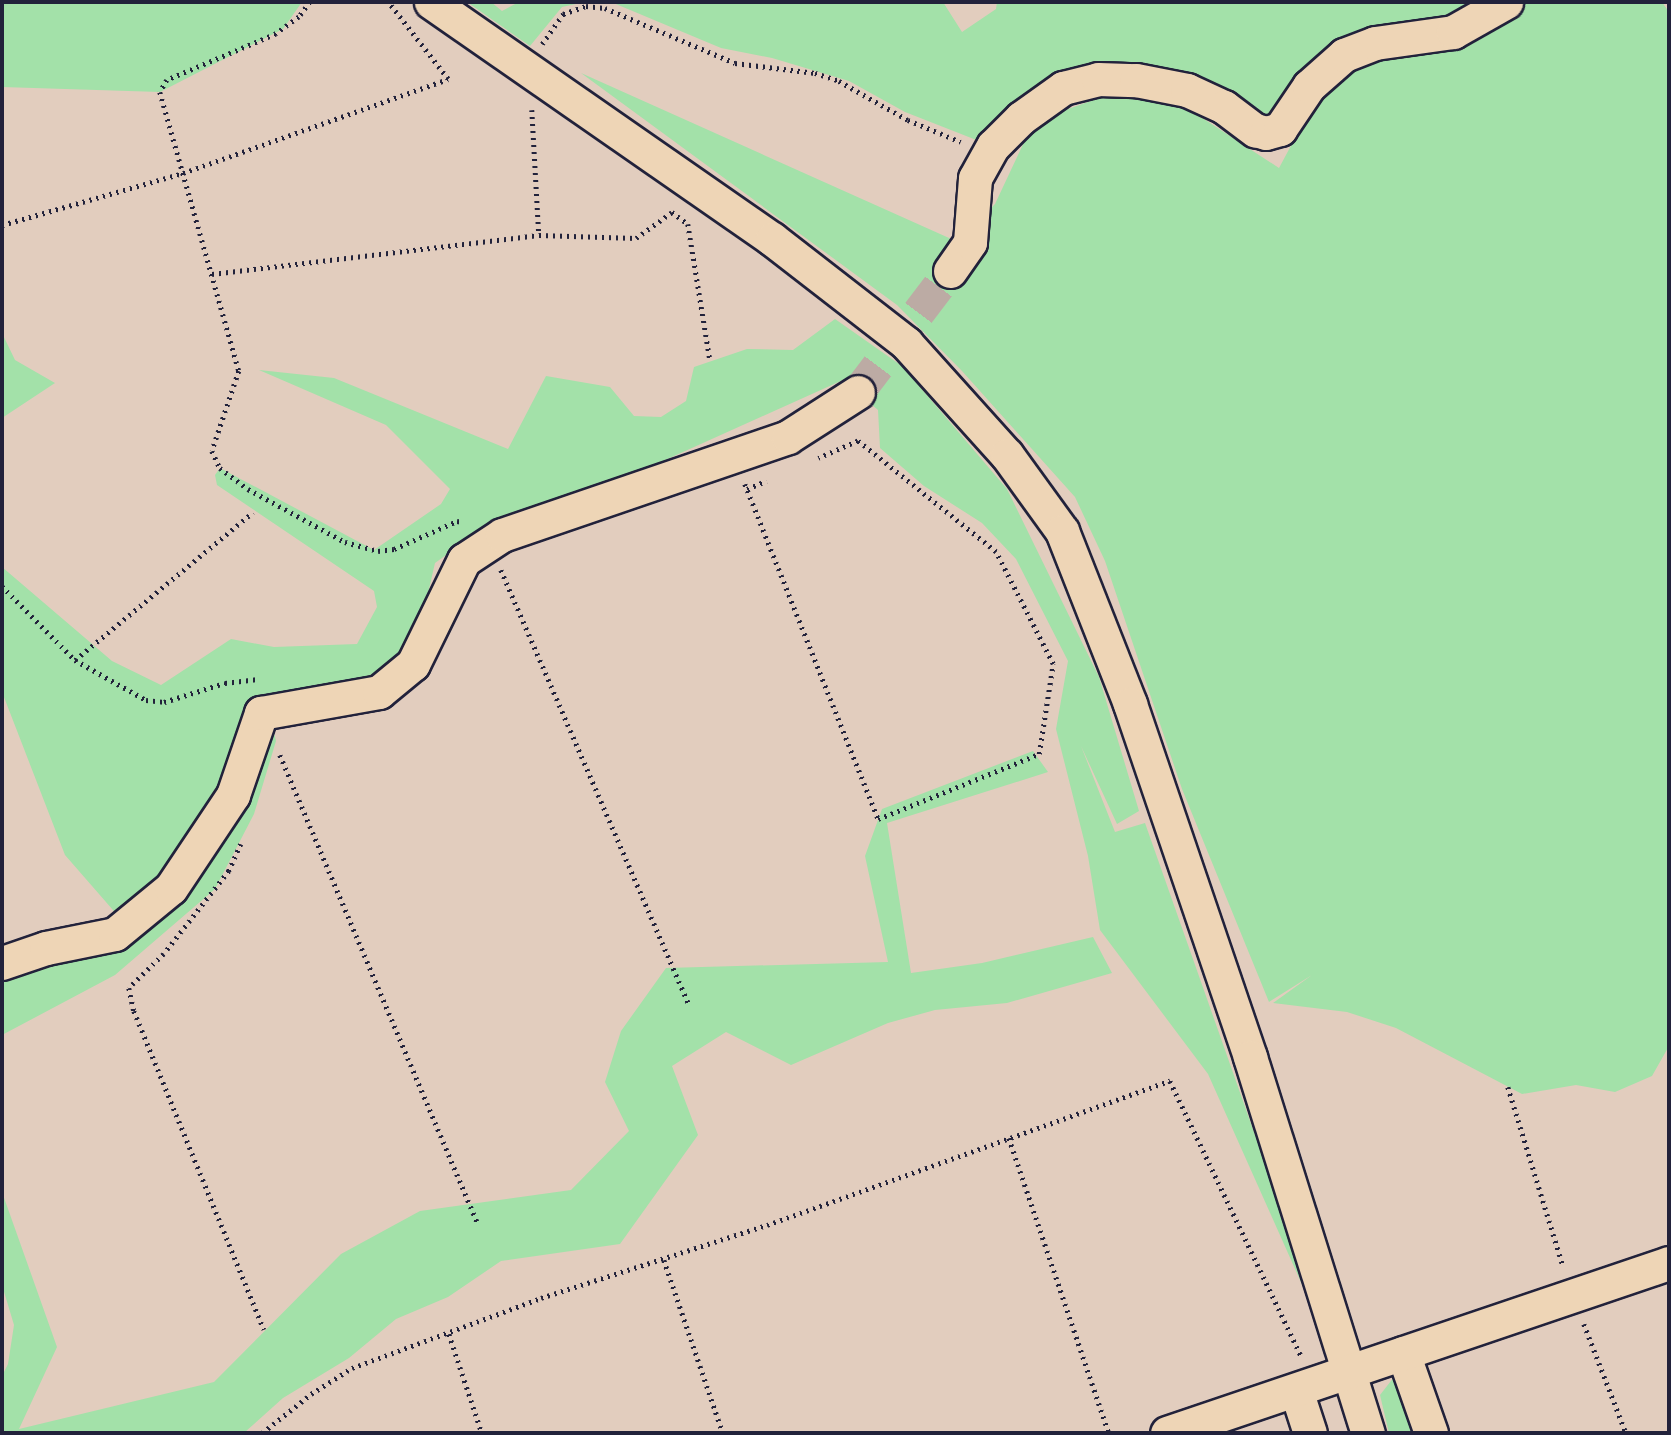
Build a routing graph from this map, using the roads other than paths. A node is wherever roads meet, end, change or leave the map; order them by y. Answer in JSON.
{"nodes":[{"id":1,"x":430,"y":2,"type":"edge"},
{"id":2,"x":1506,"y":2,"type":"edge"},
{"id":3,"x":950,"y":271,"type":"tunnel mouth"},
{"id":4,"x":858,"y":392,"type":"tunnel mouth"},
{"id":5,"x":2,"y":963,"type":"edge"},
{"id":6,"x":1669,"y":1263,"type":"edge"},
{"id":7,"x":1404,"y":1353,"type":"junction"},
{"id":8,"x":1350,"y":1371,"type":"junction"},
{"id":9,"x":1305,"y":1387,"type":"junction"},
{"id":10,"x":1167,"y":1433,"type":"edge"},
{"id":11,"x":1310,"y":1433,"type":"edge"},
{"id":12,"x":1368,"y":1433,"type":"edge"},
{"id":13,"x":1431,"y":1433,"type":"edge"}],
"edges":[{"from":1,"to":8,"type":"street"},
{"from":2,"to":3,"type":"street"},
{"from":4,"to":5,"type":"street"},
{"from":6,"to":7,"type":"street"},
{"from":7,"to":8,"type":"street"},
{"from":7,"to":13,"type":"street"},
{"from":8,"to":9,"type":"street"},
{"from":8,"to":12,"type":"street"},
{"from":9,"to":10,"type":"street"},
{"from":9,"to":11,"type":"street"}]}
